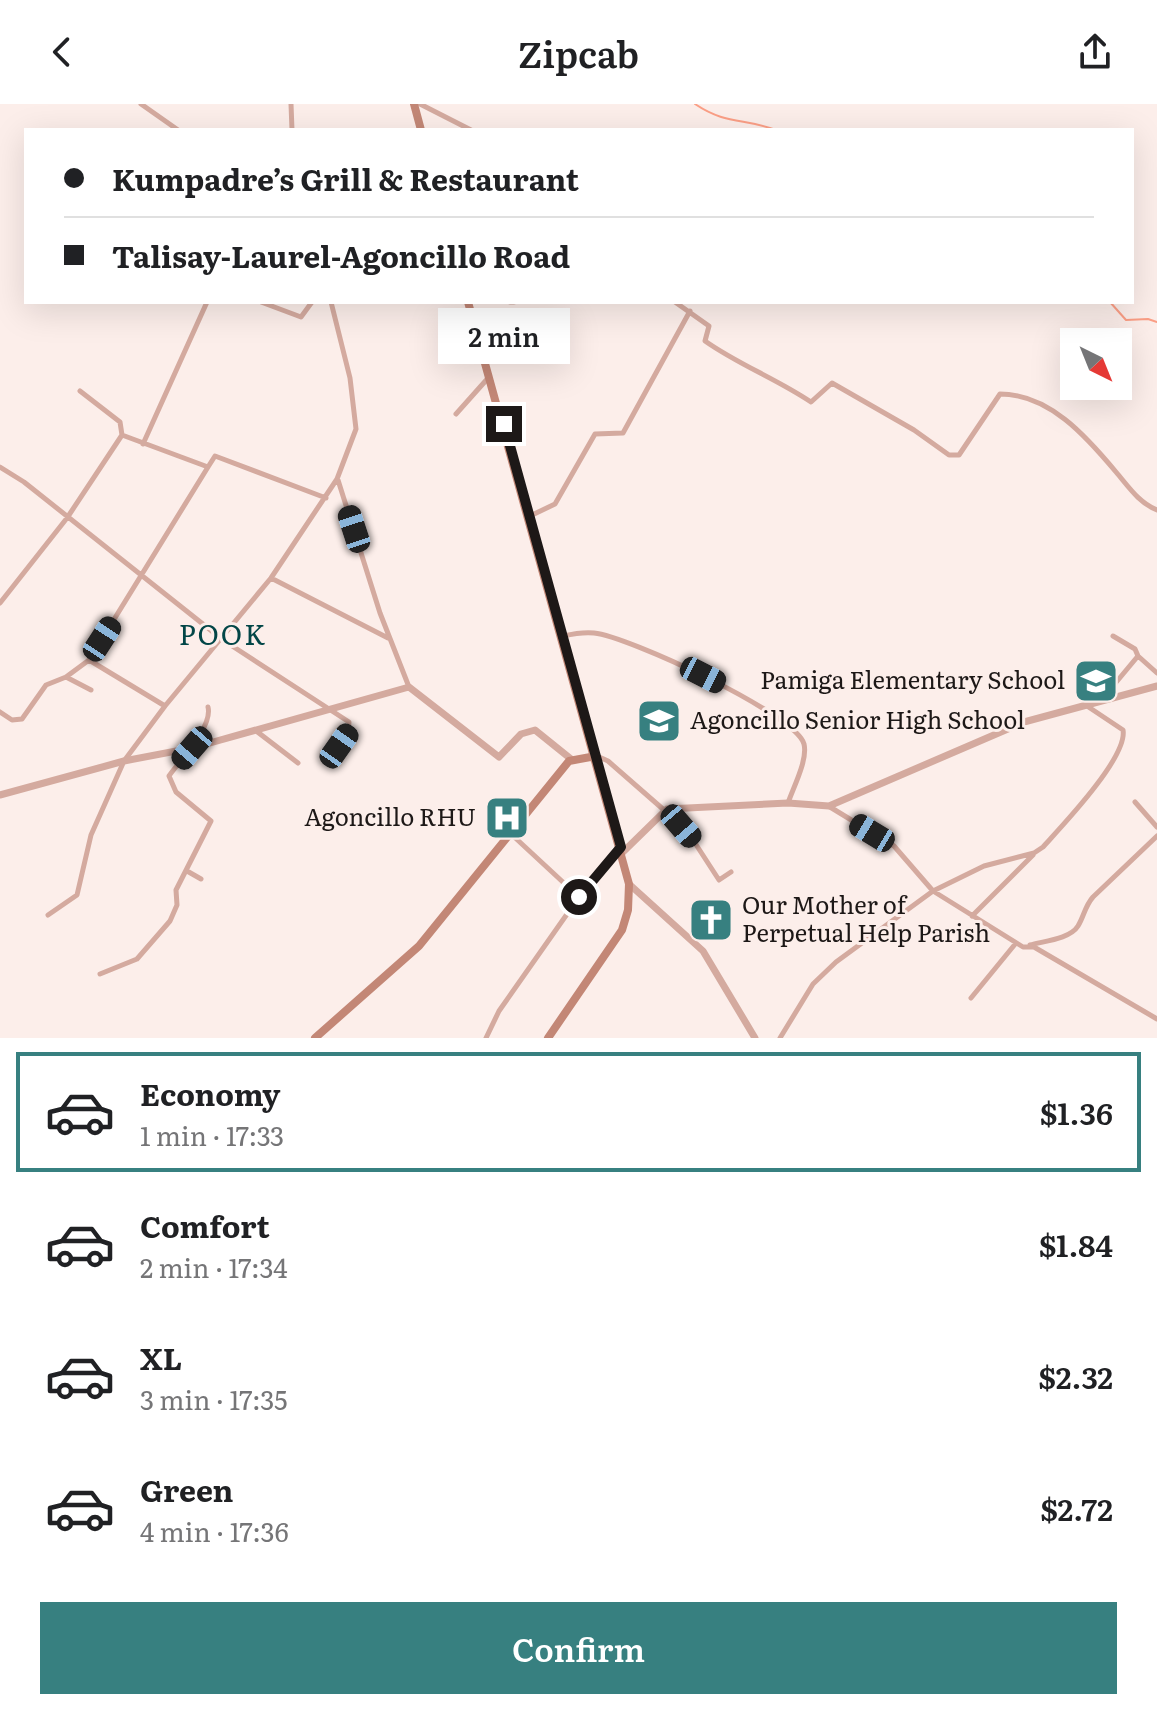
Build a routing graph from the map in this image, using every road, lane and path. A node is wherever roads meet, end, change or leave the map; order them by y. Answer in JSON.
{"nodes":[{"id":1,"x":141,"y":104,"type":"edge"},
{"id":2,"x":291,"y":104,"type":"edge"},
{"id":3,"x":417,"y":104,"type":"edge"},
{"id":4,"x":175,"y":128,"type":"edge"},
{"id":5,"x":290,"y":128,"type":"edge"},
{"id":6,"x":421,"y":128,"type":"edge"},
{"id":7,"x":467,"y":128,"type":"edge"},
{"id":8,"x":206,"y":304,"type":"edge"},
{"id":9,"x":266,"y":304,"type":"edge"},
{"id":10,"x":311,"y":304,"type":"edge"},
{"id":11,"x":332,"y":304,"type":"edge"},
{"id":12,"x":469,"y":304,"type":"edge"},
{"id":13,"x":678,"y":304,"type":"edge"},
{"id":14,"x":690,"y":311,"type":"junction"},
{"id":15,"x":490,"y":377,"type":"junction"},
{"id":16,"x":80,"y":391,"type":"dead end"},
{"id":17,"x":456,"y":414,"type":"dead end"},
{"id":18,"x":122,"y":435,"type":"junction"},
{"id":19,"x":143,"y":444,"type":"junction"},
{"id":20,"x":0,"y":467,"type":"edge"},
{"id":21,"x":208,"y":467,"type":"junction"},
{"id":22,"x":337,"y":479,"type":"junction"},
{"id":23,"x":326,"y":498,"type":"junction"},
{"id":24,"x":1157,"y":510,"type":"edge"},
{"id":25,"x":530,"y":516,"type":"junction"},
{"id":26,"x":67,"y":518,"type":"junction"},
{"id":27,"x":142,"y":578,"type":"junction"},
{"id":28,"x":271,"y":578,"type":"junction"},
{"id":29,"x":0,"y":603,"type":"edge"},
{"id":30,"x":563,"y":636,"type":"junction"},
{"id":31,"x":1113,"y":636,"type":"dead end"},
{"id":32,"x":389,"y":638,"type":"junction"},
{"id":33,"x":223,"y":640,"type":"junction"},
{"id":34,"x":1138,"y":656,"type":"junction"},
{"id":35,"x":89,"y":660,"type":"junction"},
{"id":36,"x":1157,"y":673,"type":"edge"},
{"id":37,"x":66,"y":677,"type":"junction"},
{"id":38,"x":1157,"y":686,"type":"edge"},
{"id":39,"x":409,"y":687,"type":"junction"},
{"id":40,"x":91,"y":690,"type":"dead end"},
{"id":41,"x":1103,"y":698,"type":"junction"},
{"id":42,"x":1084,"y":704,"type":"junction"},
{"id":43,"x":165,"y":706,"type":"junction"},
{"id":44,"x":208,"y":707,"type":"dead end"},
{"id":45,"x":329,"y":710,"type":"junction"},
{"id":46,"x":0,"y":712,"type":"edge"},
{"id":47,"x":255,"y":730,"type":"junction"},
{"id":48,"x":192,"y":748,"type":"junction"},
{"id":49,"x":341,"y":750,"type":"dead end"},
{"id":50,"x":596,"y":756,"type":"junction"},
{"id":51,"x":571,"y":759,"type":"junction"},
{"id":52,"x":124,"y":761,"type":"junction"},
{"id":53,"x":298,"y":763,"type":"dead end"},
{"id":54,"x":0,"y":795,"type":"edge"},
{"id":55,"x":1135,"y":802,"type":"dead end"},
{"id":56,"x":788,"y":803,"type":"junction"},
{"id":57,"x":829,"y":806,"type":"junction"},
{"id":58,"x":665,"y":810,"type":"junction"},
{"id":59,"x":1157,"y":827,"type":"edge"},
{"id":60,"x":510,"y":833,"type":"junction"},
{"id":61,"x":1157,"y":836,"type":"edge"},
{"id":62,"x":622,"y":850,"type":"junction"},
{"id":63,"x":1034,"y":853,"type":"junction"},
{"id":64,"x":187,"y":871,"type":"junction"},
{"id":65,"x":731,"y":872,"type":"dead end"},
{"id":66,"x":201,"y":879,"type":"dead end"},
{"id":67,"x":629,"y":884,"type":"junction"},
{"id":68,"x":933,"y":891,"type":"junction"},
{"id":69,"x":579,"y":897,"type":"junction"},
{"id":70,"x":48,"y":915,"type":"dead end"},
{"id":71,"x":972,"y":916,"type":"junction"},
{"id":72,"x":1016,"y":943,"type":"junction"},
{"id":73,"x":1023,"y":947,"type":"junction"},
{"id":74,"x":100,"y":974,"type":"dead end"},
{"id":75,"x":971,"y":998,"type":"dead end"},
{"id":76,"x":1157,"y":1019,"type":"edge"},
{"id":77,"x":315,"y":1038,"type":"edge"},
{"id":78,"x":486,"y":1038,"type":"edge"},
{"id":79,"x":548,"y":1038,"type":"edge"},
{"id":80,"x":755,"y":1038,"type":"edge"},
{"id":81,"x":780,"y":1038,"type":"edge"}],
"edges":[{"from":1,"to":4,"type":"street"},
{"from":2,"to":5,"type":"street"},
{"from":3,"to":6,"type":"main road"},
{"from":3,"to":7,"type":"street"},
{"from":8,"to":19,"type":"street"},
{"from":9,"to":10,"type":"street"},
{"from":11,"to":22,"type":"street"},
{"from":12,"to":15,"type":"main road"},
{"from":13,"to":14,"type":"street"},
{"from":14,"to":24,"type":"street"},
{"from":14,"to":25,"type":"street"},
{"from":15,"to":17,"type":"street"},
{"from":15,"to":25,"type":"main road"},
{"from":16,"to":18,"type":"street"},
{"from":18,"to":19,"type":"street"},
{"from":18,"to":26,"type":"street"},
{"from":19,"to":21,"type":"street"},
{"from":20,"to":26,"type":"street"},
{"from":21,"to":23,"type":"street"},
{"from":21,"to":27,"type":"street"},
{"from":22,"to":23,"type":"street"},
{"from":22,"to":32,"type":"street"},
{"from":23,"to":28,"type":"street"},
{"from":25,"to":30,"type":"main road"},
{"from":26,"to":27,"type":"street"},
{"from":26,"to":29,"type":"street"},
{"from":27,"to":33,"type":"street"},
{"from":27,"to":35,"type":"street"},
{"from":28,"to":32,"type":"street"},
{"from":28,"to":33,"type":"street"},
{"from":30,"to":50,"type":"main road"},
{"from":30,"to":56,"type":"street"},
{"from":31,"to":34,"type":"street"},
{"from":32,"to":39,"type":"street"},
{"from":33,"to":43,"type":"street"},
{"from":33,"to":45,"type":"street"},
{"from":34,"to":36,"type":"street"},
{"from":34,"to":41,"type":"street"},
{"from":35,"to":37,"type":"street"},
{"from":35,"to":43,"type":"street"},
{"from":37,"to":40,"type":"street"},
{"from":37,"to":46,"type":"street"},
{"from":38,"to":41,"type":"street"},
{"from":39,"to":45,"type":"street"},
{"from":39,"to":51,"type":"street"},
{"from":41,"to":42,"type":"street"},
{"from":42,"to":57,"type":"street"},
{"from":42,"to":63,"type":"street"},
{"from":43,"to":52,"type":"street"},
{"from":44,"to":48,"type":"street"},
{"from":45,"to":47,"type":"street"},
{"from":45,"to":49,"type":"street"},
{"from":47,"to":48,"type":"street"},
{"from":47,"to":53,"type":"street"},
{"from":48,"to":52,"type":"street"},
{"from":48,"to":64,"type":"street"},
{"from":50,"to":51,"type":"main road"},
{"from":50,"to":58,"type":"street"},
{"from":50,"to":62,"type":"main road"},
{"from":51,"to":60,"type":"main road"},
{"from":52,"to":54,"type":"street"},
{"from":52,"to":70,"type":"street"},
{"from":55,"to":59,"type":"street"},
{"from":56,"to":57,"type":"street"},
{"from":56,"to":58,"type":"street"},
{"from":57,"to":68,"type":"street"},
{"from":58,"to":62,"type":"street"},
{"from":58,"to":65,"type":"street"},
{"from":60,"to":69,"type":"street"},
{"from":60,"to":77,"type":"main road"},
{"from":61,"to":73,"type":"street"},
{"from":62,"to":67,"type":"main road"},
{"from":62,"to":69,"type":"street"},
{"from":63,"to":68,"type":"street"},
{"from":63,"to":71,"type":"street"},
{"from":64,"to":66,"type":"street"},
{"from":64,"to":74,"type":"street"},
{"from":67,"to":79,"type":"main road"},
{"from":67,"to":80,"type":"street"},
{"from":68,"to":71,"type":"street"},
{"from":68,"to":81,"type":"street"},
{"from":69,"to":78,"type":"street"},
{"from":71,"to":72,"type":"street"},
{"from":72,"to":73,"type":"street"},
{"from":72,"to":75,"type":"street"},
{"from":73,"to":76,"type":"street"}]}
